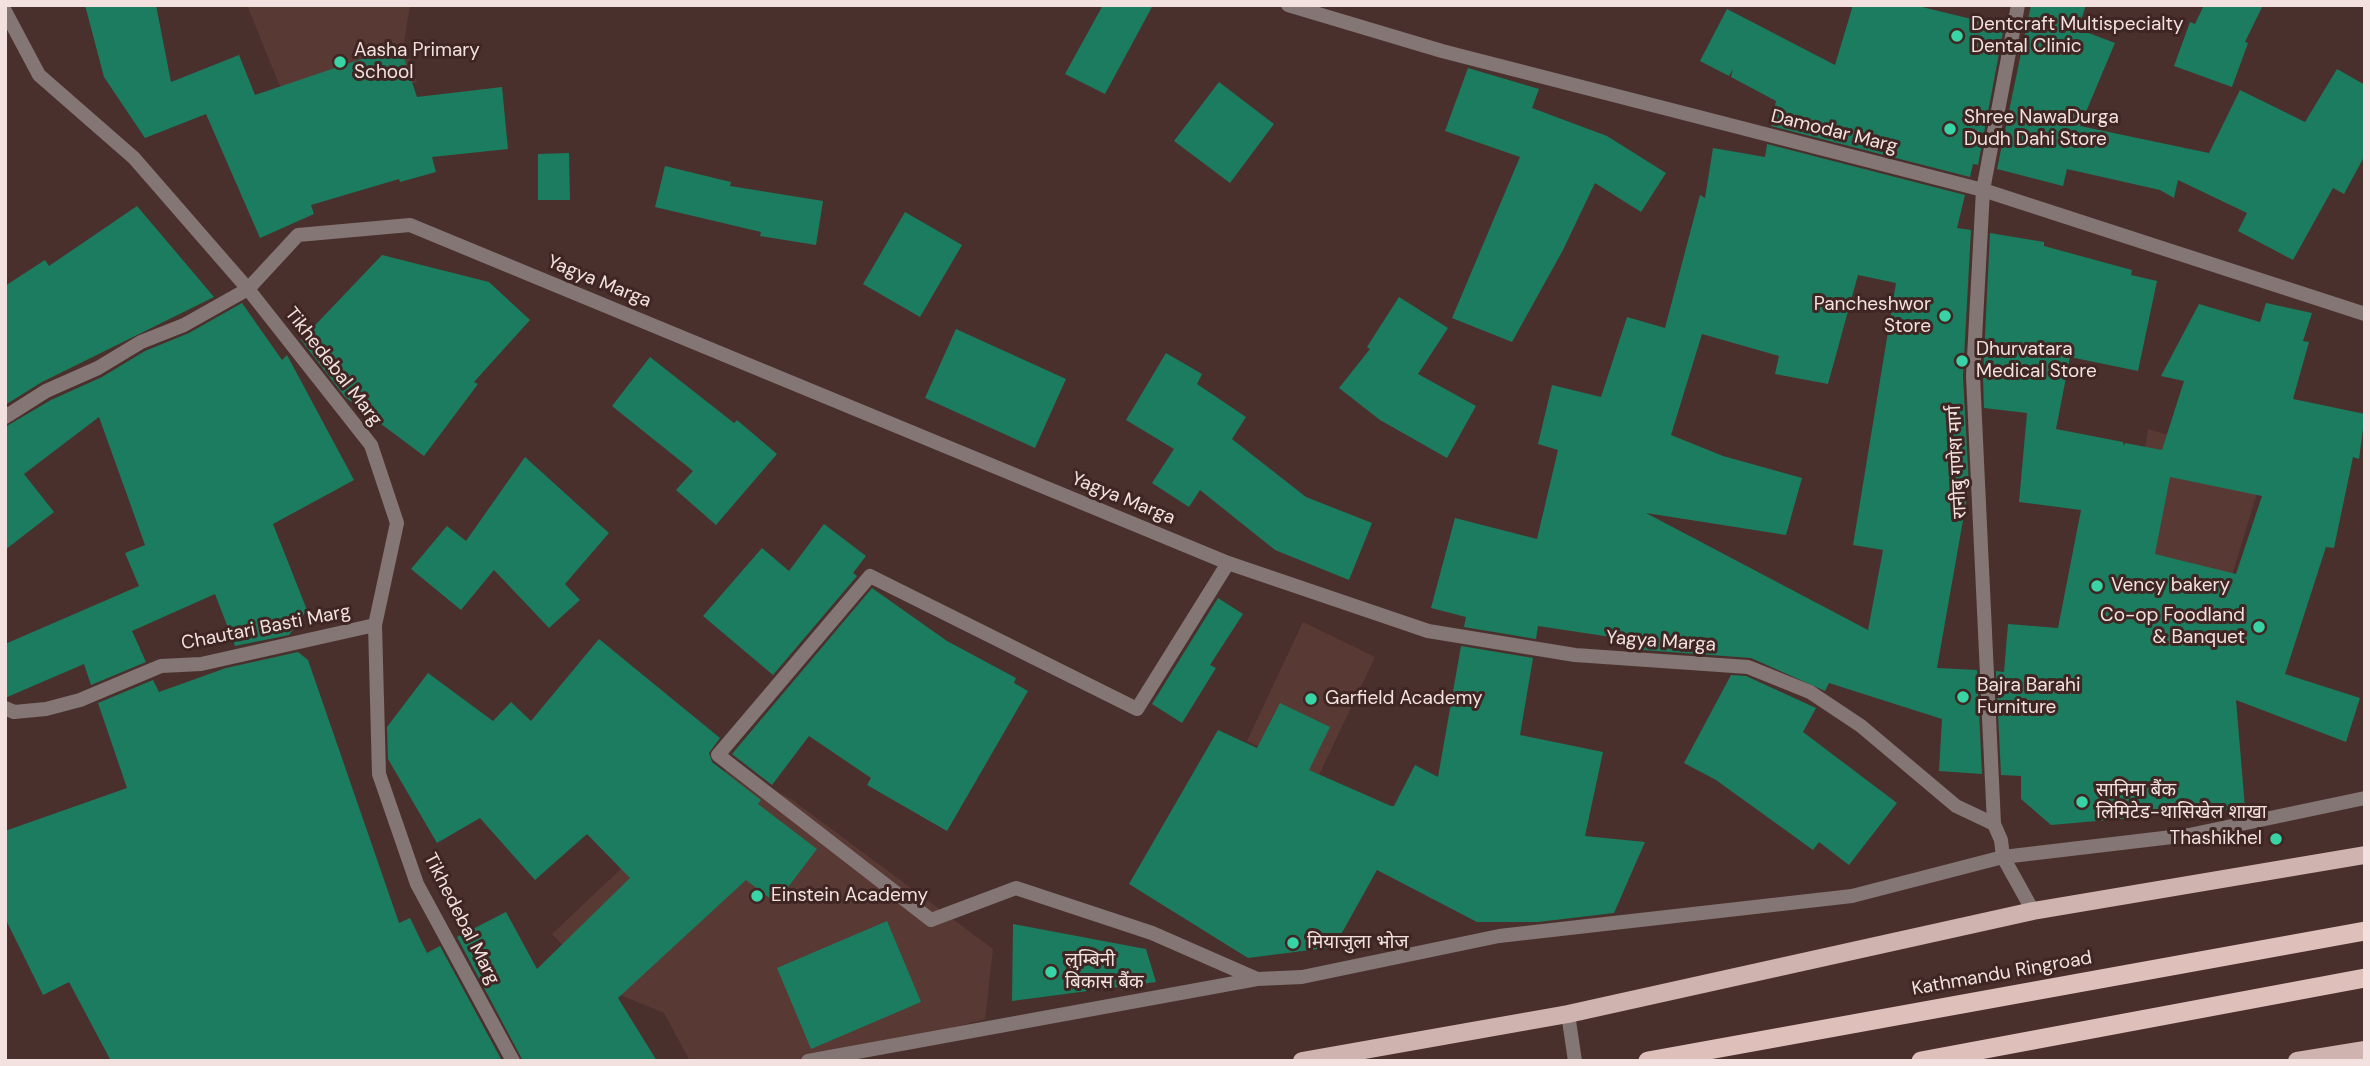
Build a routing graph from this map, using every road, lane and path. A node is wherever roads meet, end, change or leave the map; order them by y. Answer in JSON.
{"nodes":[{"id":1,"x":1288,"y":5,"type":"edge"},
{"id":2,"x":2018,"y":5,"type":"edge"},
{"id":3,"x":5,"y":11,"type":"edge"},
{"id":4,"x":1983,"y":190,"type":"junction"},
{"id":5,"x":248,"y":289,"type":"junction"},
{"id":6,"x":2365,"y":314,"type":"edge"},
{"id":7,"x":5,"y":417,"type":"edge"},
{"id":8,"x":1228,"y":563,"type":"junction"},
{"id":9,"x":375,"y":625,"type":"junction"},
{"id":10,"x":5,"y":708,"type":"edge"},
{"id":11,"x":2365,"y":798,"type":"edge"},
{"id":12,"x":1994,"y":824,"type":"junction"},
{"id":13,"x":2365,"y":855,"type":"edge"},
{"id":14,"x":2003,"y":857,"type":"junction"},
{"id":15,"x":2033,"y":911,"type":"junction"},
{"id":16,"x":2365,"y":931,"type":"edge"},
{"id":17,"x":2365,"y":978,"type":"edge"},
{"id":18,"x":1257,"y":979,"type":"junction"},
{"id":19,"x":1568,"y":1014,"type":"junction"},
{"id":20,"x":2365,"y":1050,"type":"edge"},
{"id":21,"x":513,"y":1061,"type":"edge"},
{"id":22,"x":808,"y":1061,"type":"edge"},
{"id":23,"x":1302,"y":1061,"type":"edge"},
{"id":24,"x":1575,"y":1061,"type":"edge"},
{"id":25,"x":1648,"y":1061,"type":"edge"},
{"id":26,"x":1921,"y":1061,"type":"edge"},
{"id":27,"x":2297,"y":1061,"type":"edge"}],
"edges":[{"from":1,"to":4,"type":"street","name":"Damodar Marg"},
{"from":2,"to":4,"type":"street","name":"रानीबु गणेश मार्ग"},
{"from":3,"to":5,"type":"street","name":"Tikhedebal Marg"},
{"from":4,"to":6,"type":"street","name":"Damodar Marg"},
{"from":4,"to":12,"type":"street","name":"रानीबु गणेश मार्ग"},
{"from":5,"to":7,"type":"street","name":"Yagya Marga"},
{"from":5,"to":8,"type":"street","name":"Yagya Marga"},
{"from":5,"to":9,"type":"street","name":"Tikhedebal Marg"},
{"from":8,"to":12,"type":"street","name":"Yagya Marga"},
{"from":8,"to":18,"type":"street"},
{"from":9,"to":10,"type":"street","name":"Chautari Basti Marg"},
{"from":9,"to":21,"type":"street","name":"Tikhedebal Marg"},
{"from":11,"to":14,"type":"street"},
{"from":12,"to":14,"type":"street","name":"रानीबु गणेश मार्ग"},
{"from":13,"to":15,"type":"main road"},
{"from":14,"to":15,"type":"street","name":"रानीबु गणेश मार्ग"},
{"from":14,"to":18,"type":"street"},
{"from":15,"to":19,"type":"main road"},
{"from":16,"to":25,"type":"highway","name":"Kathmandu Ringroad"},
{"from":17,"to":26,"type":"highway"},
{"from":18,"to":22,"type":"street"},
{"from":19,"to":23,"type":"main road"},
{"from":19,"to":24,"type":"street"},
{"from":20,"to":27,"type":"main road"}]}
